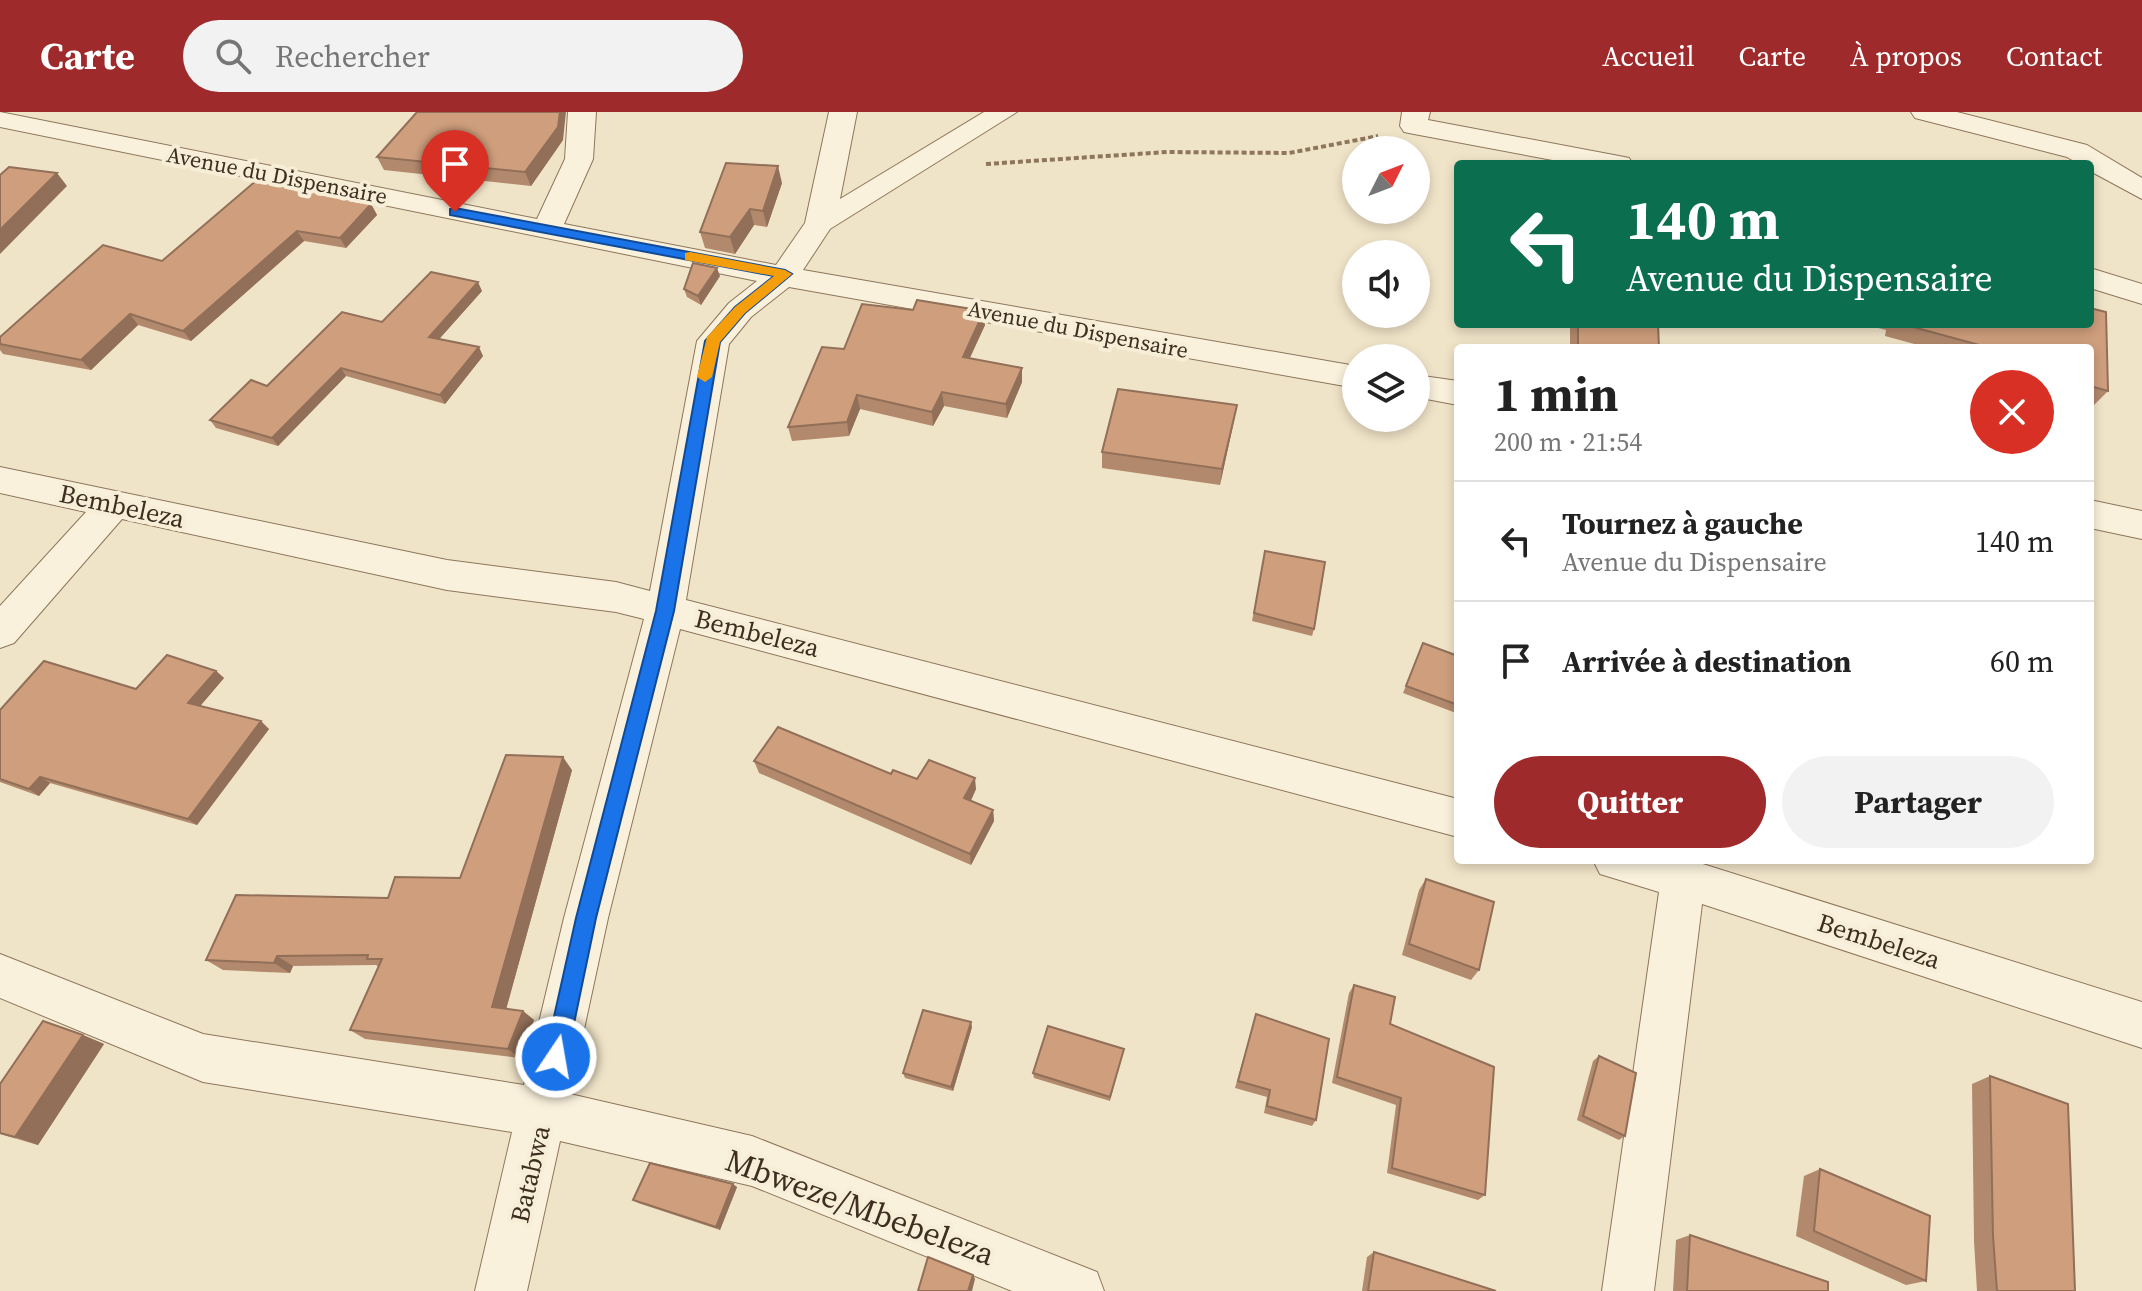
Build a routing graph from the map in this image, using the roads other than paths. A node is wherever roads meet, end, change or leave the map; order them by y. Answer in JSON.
{"nodes":[{"id":1,"x":582,"y":112,"type":"edge"},
{"id":2,"x":843,"y":112,"type":"edge"},
{"id":3,"x":1003,"y":112,"type":"edge"},
{"id":4,"x":1925,"y":112,"type":"edge"},
{"id":5,"x":0,"y":119,"type":"edge"},
{"id":6,"x":1415,"y":119,"type":"edge"},
{"id":7,"x":1601,"y":160,"type":"edge"},
{"id":8,"x":2092,"y":160,"type":"edge"},
{"id":9,"x":2094,"y":161,"type":"edge"},
{"id":10,"x":2142,"y":190,"type":"edge"},
{"id":11,"x":820,"y":223,"type":"junction"},
{"id":12,"x":546,"y":230,"type":"junction"},
{"id":13,"x":785,"y":274,"type":"junction"},
{"id":14,"x":2094,"y":279,"type":"edge"},
{"id":15,"x":2142,"y":294,"type":"edge"},
{"id":16,"x":1342,"y":375,"type":"edge"},
{"id":17,"x":1430,"y":388,"type":"edge"},
{"id":18,"x":1454,"y":392,"type":"edge"},
{"id":19,"x":0,"y":480,"type":"edge"},
{"id":20,"x":115,"y":503,"type":"junction"},
{"id":21,"x":2094,"y":515,"type":"edge"},
{"id":22,"x":2142,"y":525,"type":"edge"},
{"id":23,"x":665,"y":611,"type":"junction"},
{"id":24,"x":0,"y":632,"type":"edge"},
{"id":25,"x":1454,"y":817,"type":"edge"},
{"id":26,"x":1630,"y":864,"type":"edge"},
{"id":27,"x":1683,"y":878,"type":"junction"},
{"id":28,"x":0,"y":976,"type":"edge"},
{"id":29,"x":2142,"y":1025,"type":"edge"},
{"id":30,"x":544,"y":1113,"type":"junction"},
{"id":31,"x":501,"y":1291,"type":"edge"},
{"id":32,"x":1078,"y":1291,"type":"edge"},
{"id":33,"x":1628,"y":1291,"type":"edge"}],
"edges":[{"from":1,"to":12,"type":"street"},
{"from":2,"to":11,"type":"street","name":"Batabwa"},
{"from":3,"to":11,"type":"street"},
{"from":4,"to":8,"type":"street"},
{"from":5,"to":12,"type":"street","name":"Avenue du Dispensaire"},
{"from":6,"to":7,"type":"street"},
{"from":9,"to":10,"type":"street"},
{"from":11,"to":13,"type":"street","name":"Batabwa"},
{"from":12,"to":13,"type":"street","name":"Avenue du Dispensaire"},
{"from":13,"to":16,"type":"street","name":"Avenue du Dispensaire"},
{"from":13,"to":23,"type":"street","name":"Batabwa"},
{"from":14,"to":15,"type":"street"},
{"from":17,"to":18,"type":"street"},
{"from":19,"to":20,"type":"street","name":"Bembeleza"},
{"from":20,"to":23,"type":"street","name":"Bembeleza"},
{"from":20,"to":24,"type":"street"},
{"from":21,"to":22,"type":"street"},
{"from":23,"to":25,"type":"street","name":"Bembeleza"},
{"from":23,"to":30,"type":"street","name":"Batabwa"},
{"from":26,"to":27,"type":"street","name":"Bembeleza"},
{"from":27,"to":29,"type":"street","name":"Bembeleza"},
{"from":27,"to":33,"type":"street"},
{"from":28,"to":30,"type":"street","name":"Mbweze/Mbebeleza"},
{"from":30,"to":31,"type":"street","name":"Batabwa"},
{"from":30,"to":32,"type":"street","name":"Mbweze/Mbebeleza"}]}
